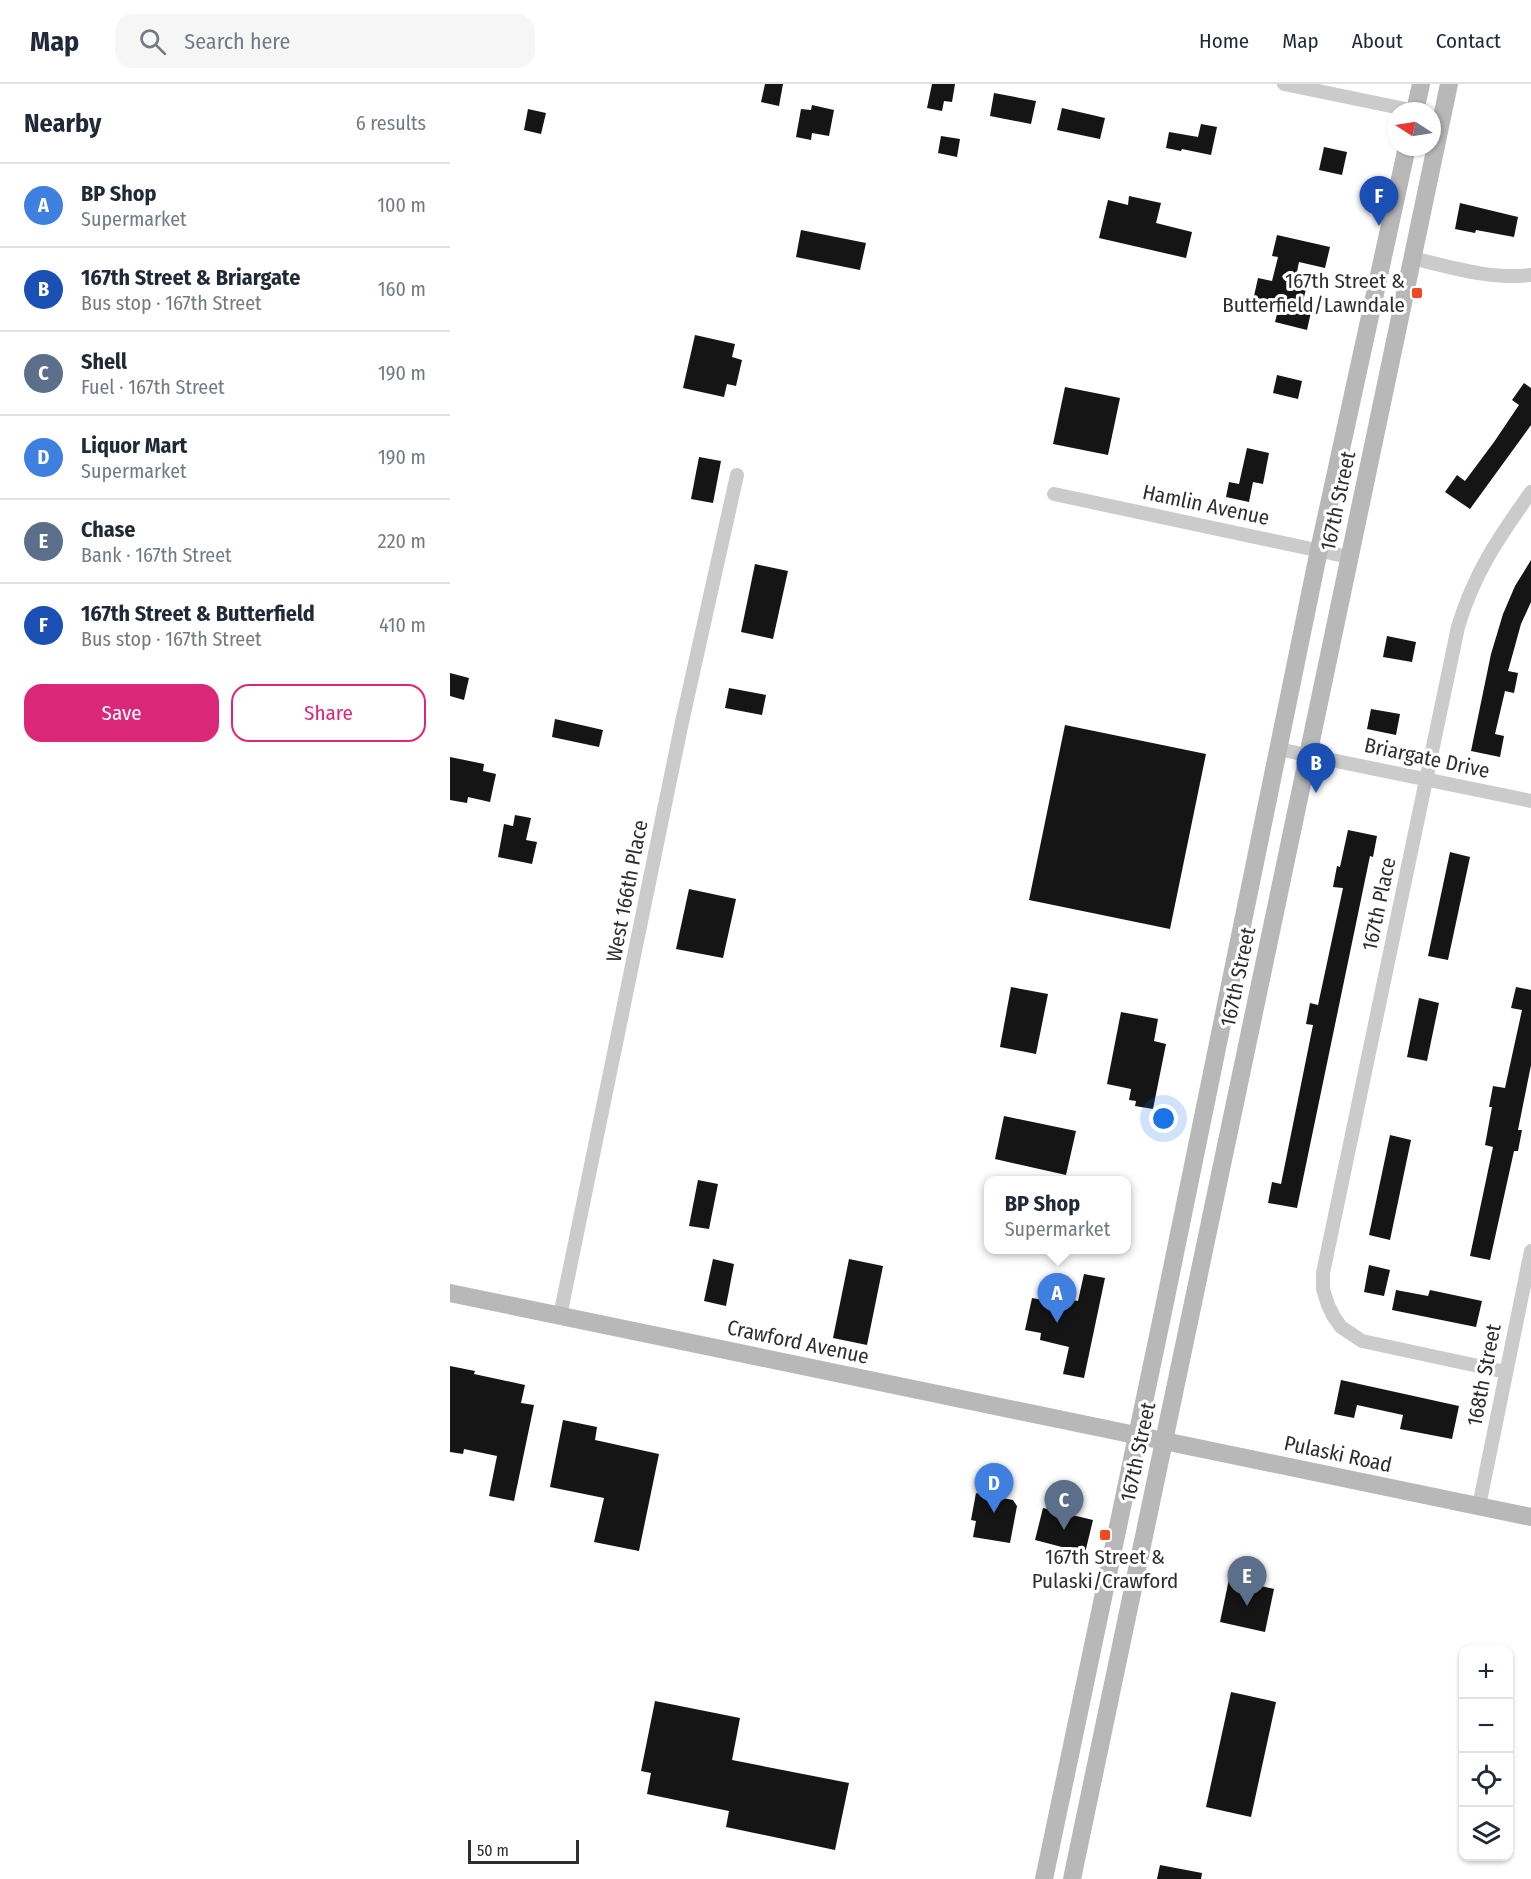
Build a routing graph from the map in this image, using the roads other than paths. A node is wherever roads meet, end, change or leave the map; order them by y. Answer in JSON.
{"nodes":[{"id":1,"x":1284,"y":84,"type":"edge"},
{"id":2,"x":1421,"y":84,"type":"edge"},
{"id":3,"x":1449,"y":84,"type":"edge"},
{"id":4,"x":1417,"y":102,"type":"edge"},
{"id":5,"x":1387,"y":105,"type":"edge"},
{"id":6,"x":1441,"y":105,"type":"edge"},
{"id":7,"x":1405,"y":156,"type":"edge"},
{"id":8,"x":1430,"y":156,"type":"edge"},
{"id":9,"x":1412,"y":258,"type":"junction"},
{"id":10,"x":1531,"y":275,"type":"edge"},
{"id":11,"x":737,"y":475,"type":"dead end"},
{"id":12,"x":1531,"y":492,"type":"edge"},
{"id":13,"x":1054,"y":494,"type":"dead end"},
{"id":14,"x":1318,"y":550,"type":"junction"},
{"id":15,"x":1349,"y":557,"type":"junction"},
{"id":16,"x":1278,"y":749,"type":"junction"},
{"id":17,"x":1308,"y":754,"type":"junction"},
{"id":18,"x":1427,"y":779,"type":"junction"},
{"id":19,"x":1531,"y":801,"type":"edge"},
{"id":20,"x":1531,"y":1251,"type":"edge"},
{"id":21,"x":450,"y":1293,"type":"edge"},
{"id":22,"x":560,"y":1316,"type":"junction"},
{"id":23,"x":1506,"y":1372,"type":"junction"},
{"id":24,"x":1136,"y":1435,"type":"junction"},
{"id":25,"x":1164,"y":1440,"type":"junction"},
{"id":26,"x":1479,"y":1506,"type":"junction"},
{"id":27,"x":1531,"y":1517,"type":"edge"},
{"id":28,"x":1044,"y":1879,"type":"edge"},
{"id":29,"x":1072,"y":1879,"type":"edge"}],
"edges":[{"from":1,"to":5,"type":"street"},
{"from":2,"to":4,"type":"main road"},
{"from":3,"to":6,"type":"main road","name":"167th Street"},
{"from":7,"to":14,"type":"main road","name":"167th Street"},
{"from":8,"to":9,"type":"main road","name":"167th Street"},
{"from":9,"to":10,"type":"street"},
{"from":9,"to":15,"type":"main road","name":"167th Street"},
{"from":11,"to":22,"type":"street","name":"West 166th Place"},
{"from":12,"to":18,"type":"street","name":"167th Place"},
{"from":13,"to":14,"type":"street","name":"Hamlin Avenue"},
{"from":14,"to":15,"type":"street","name":"Hamlin Avenue"},
{"from":14,"to":16,"type":"main road","name":"167th Street"},
{"from":15,"to":17,"type":"main road","name":"167th Street"},
{"from":16,"to":17,"type":"street","name":"Briargate Drive"},
{"from":16,"to":24,"type":"main road","name":"167th Street"},
{"from":17,"to":18,"type":"street","name":"Briargate Drive"},
{"from":17,"to":25,"type":"main road","name":"167th Street"},
{"from":18,"to":19,"type":"street","name":"Briargate Drive"},
{"from":18,"to":23,"type":"street","name":"167th Place"},
{"from":20,"to":23,"type":"street","name":"168th Street"},
{"from":21,"to":22,"type":"main road","name":"Crawford Avenue"},
{"from":22,"to":24,"type":"main road","name":"Crawford Avenue"},
{"from":23,"to":26,"type":"street","name":"168th Street"},
{"from":24,"to":25,"type":"main road","name":"Pulaski Road"},
{"from":24,"to":28,"type":"main road","name":"167th Street"},
{"from":25,"to":26,"type":"main road","name":"Pulaski Road"},
{"from":25,"to":29,"type":"main road","name":"167th Street"},
{"from":26,"to":27,"type":"main road","name":"Pulaski Road"}]}
